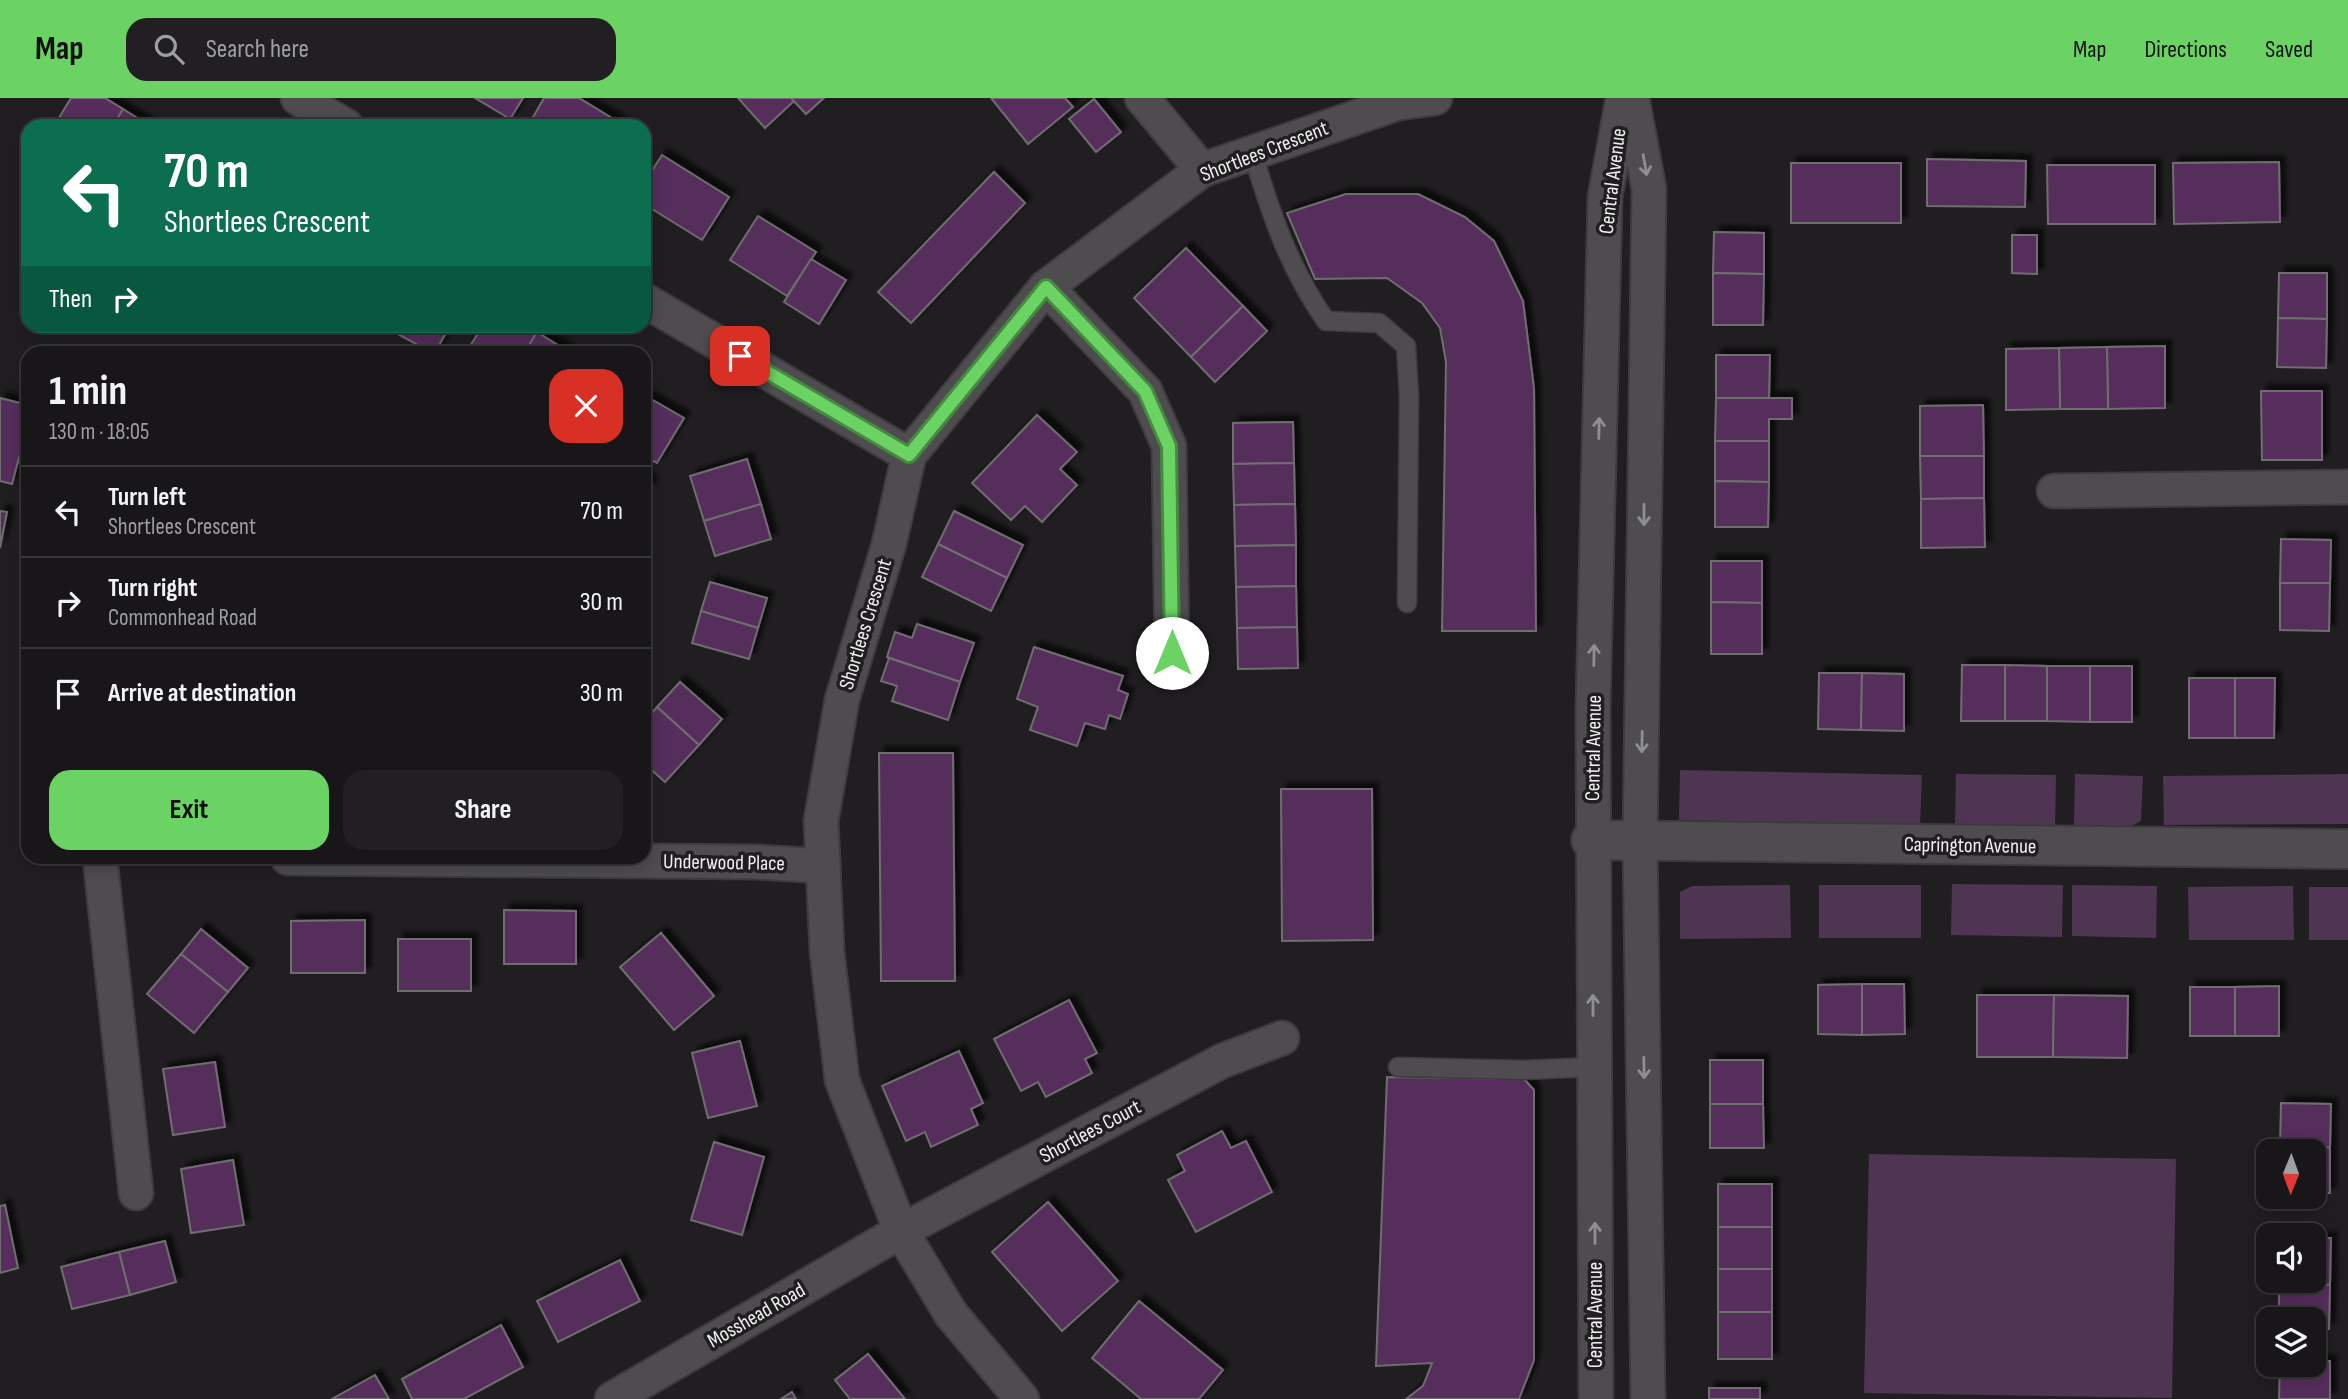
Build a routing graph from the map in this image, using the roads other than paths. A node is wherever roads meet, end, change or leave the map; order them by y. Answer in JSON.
{"nodes":[{"id":1,"x":298,"y":98,"type":"edge"},
{"id":2,"x":1142,"y":98,"type":"edge"},
{"id":3,"x":1435,"y":98,"type":"edge"},
{"id":4,"x":1623,"y":98,"type":"edge"},
{"id":5,"x":1632,"y":98,"type":"edge"},
{"id":6,"x":334,"y":119,"type":"edge"},
{"id":7,"x":1252,"y":150,"type":"junction"},
{"id":8,"x":1202,"y":170,"type":"junction"},
{"id":9,"x":1046,"y":287,"type":"junction"},
{"id":10,"x":651,"y":304,"type":"edge"},
{"id":11,"x":909,"y":455,"type":"junction"},
{"id":12,"x":2348,"y":487,"type":"edge"},
{"id":13,"x":2053,"y":491,"type":"dead end"},
{"id":14,"x":1406,"y":603,"type":"dead end"},
{"id":15,"x":1172,"y":653,"type":"dead end"},
{"id":16,"x":1591,"y":840,"type":"junction"},
{"id":17,"x":1640,"y":841,"type":"junction"},
{"id":18,"x":2348,"y":849,"type":"edge"},
{"id":19,"x":651,"y":861,"type":"edge"},
{"id":20,"x":101,"y":864,"type":"edge"},
{"id":21,"x":823,"y":866,"type":"junction"},
{"id":22,"x":1282,"y":1038,"type":"dead end"},
{"id":23,"x":1398,"y":1067,"type":"dead end"},
{"id":24,"x":1593,"y":1067,"type":"junction"},
{"id":25,"x":136,"y":1193,"type":"dead end"},
{"id":26,"x":901,"y":1231,"type":"junction"},
{"id":27,"x":612,"y":1399,"type":"edge"},
{"id":28,"x":1022,"y":1399,"type":"edge"},
{"id":29,"x":1596,"y":1399,"type":"edge"},
{"id":30,"x":1648,"y":1399,"type":"edge"}],
"edges":[{"from":1,"to":6,"type":"street"},
{"from":2,"to":8,"type":"street"},
{"from":3,"to":7,"type":"street","name":"Shortlees Crescent"},
{"from":16,"to":4,"type":"street","name":"Central Avenue","one_way":true},
{"from":5,"to":17,"type":"street","name":"Central Avenue","one_way":true},
{"from":7,"to":8,"type":"street","name":"Shortlees Crescent"},
{"from":7,"to":14,"type":"lane"},
{"from":8,"to":9,"type":"street","name":"Shortlees Crescent"},
{"from":9,"to":11,"type":"street","name":"Shortlees Crescent"},
{"from":9,"to":15,"type":"street"},
{"from":10,"to":11,"type":"street"},
{"from":11,"to":21,"type":"street","name":"Shortlees Crescent"},
{"from":12,"to":13,"type":"street"},
{"from":16,"to":17,"type":"street","name":"Caprington Avenue"},
{"from":24,"to":16,"type":"street","name":"Central Avenue","one_way":true},
{"from":17,"to":18,"type":"street","name":"Caprington Avenue"},
{"from":17,"to":30,"type":"street","name":"Central Avenue","one_way":true},
{"from":19,"to":21,"type":"street","name":"Underwood Place"},
{"from":20,"to":25,"type":"street"},
{"from":21,"to":26,"type":"street","name":"Shortlees Crescent"},
{"from":22,"to":26,"type":"street","name":"Shortlees Court"},
{"from":23,"to":24,"type":"lane"},
{"from":29,"to":24,"type":"street","name":"Central Avenue","one_way":true},
{"from":26,"to":27,"type":"street","name":"Mosshead Road"},
{"from":26,"to":28,"type":"street","name":"Shortlees Crescent"}]}
